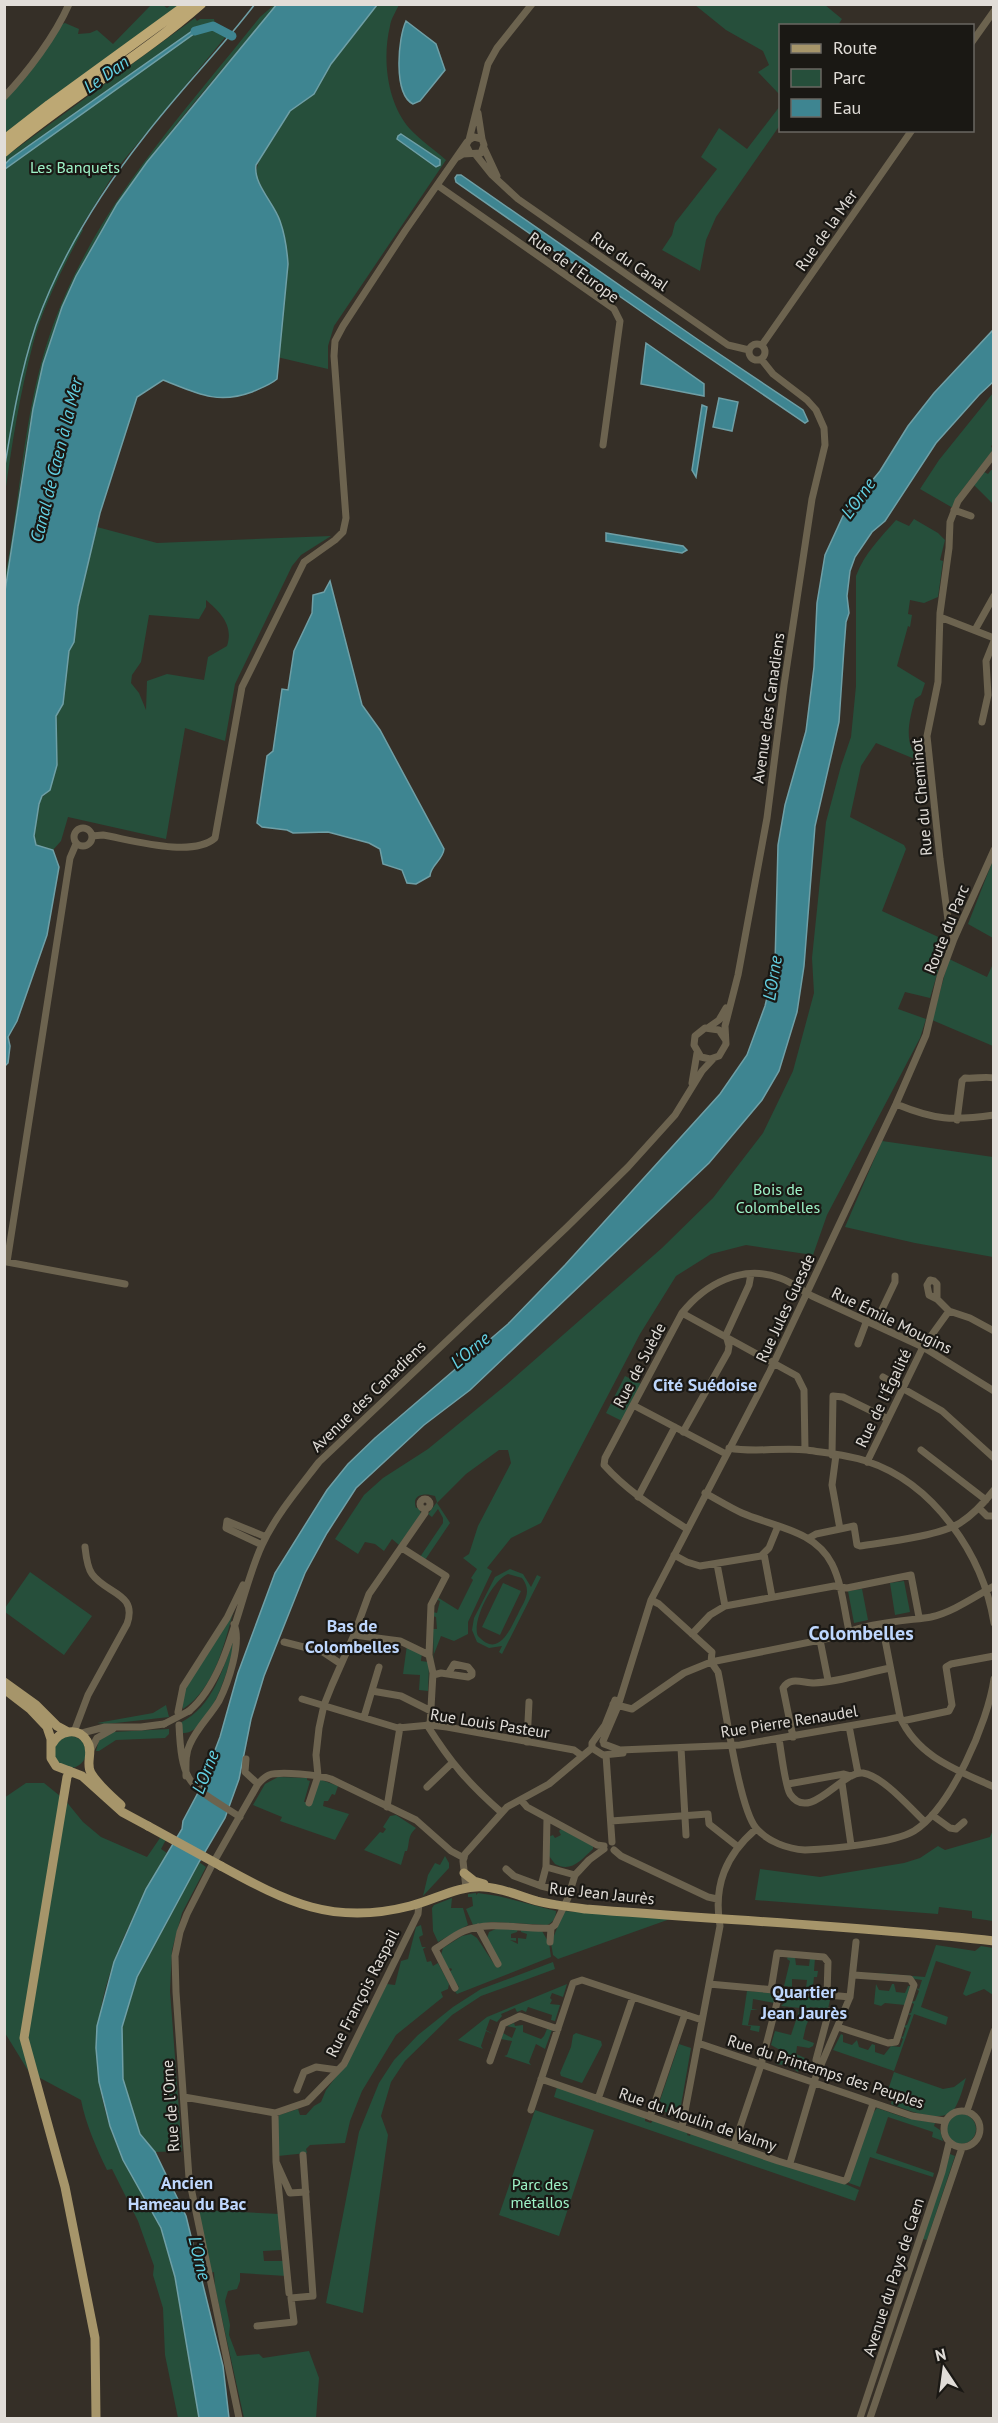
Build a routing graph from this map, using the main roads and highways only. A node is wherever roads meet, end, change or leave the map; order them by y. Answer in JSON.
{"nodes":[{"id":1,"x":188,"y":4,"type":"edge"},
{"id":2,"x":201,"y":4,"type":"edge"},
{"id":3,"x":4,"y":140,"type":"edge"},
{"id":4,"x":4,"y":152,"type":"edge"},
{"id":5,"x":4,"y":1682,"type":"edge"},
{"id":6,"x":4,"y":1689,"type":"edge"},
{"id":7,"x":74,"y":1733,"type":"junction"},
{"id":8,"x":52,"y":1744,"type":"junction"},
{"id":9,"x":89,"y":1755,"type":"junction"},
{"id":10,"x":68,"y":1772,"type":"junction"},
{"id":11,"x":148,"y":1826,"type":"junction"},
{"id":12,"x":464,"y":1873,"type":"road end"},
{"id":13,"x":497,"y":1889,"type":"junction"},
{"id":14,"x":993,"y":1941,"type":"edge"},
{"id":15,"x":96,"y":2418,"type":"edge"}],
"edges":[{"from":1,"to":3,"type":"highway"},
{"from":2,"to":4,"type":"highway"},
{"from":5,"to":7,"type":"main road"},
{"from":6,"to":8,"type":"main road"},
{"from":7,"to":8,"type":"main road"},
{"from":7,"to":9,"type":"main road"},
{"from":8,"to":10,"type":"main road"},
{"from":9,"to":10,"type":"main road"},
{"from":9,"to":11,"type":"main road"},
{"from":10,"to":11,"type":"main road"},
{"from":10,"to":15,"type":"main road"},
{"from":11,"to":13,"type":"main road","name":"Rue Jean Jaurès","bridge":true},
{"from":12,"to":13,"type":"main road"},
{"from":13,"to":14,"type":"main road","name":"Rue Jean Jaurès"}]}
